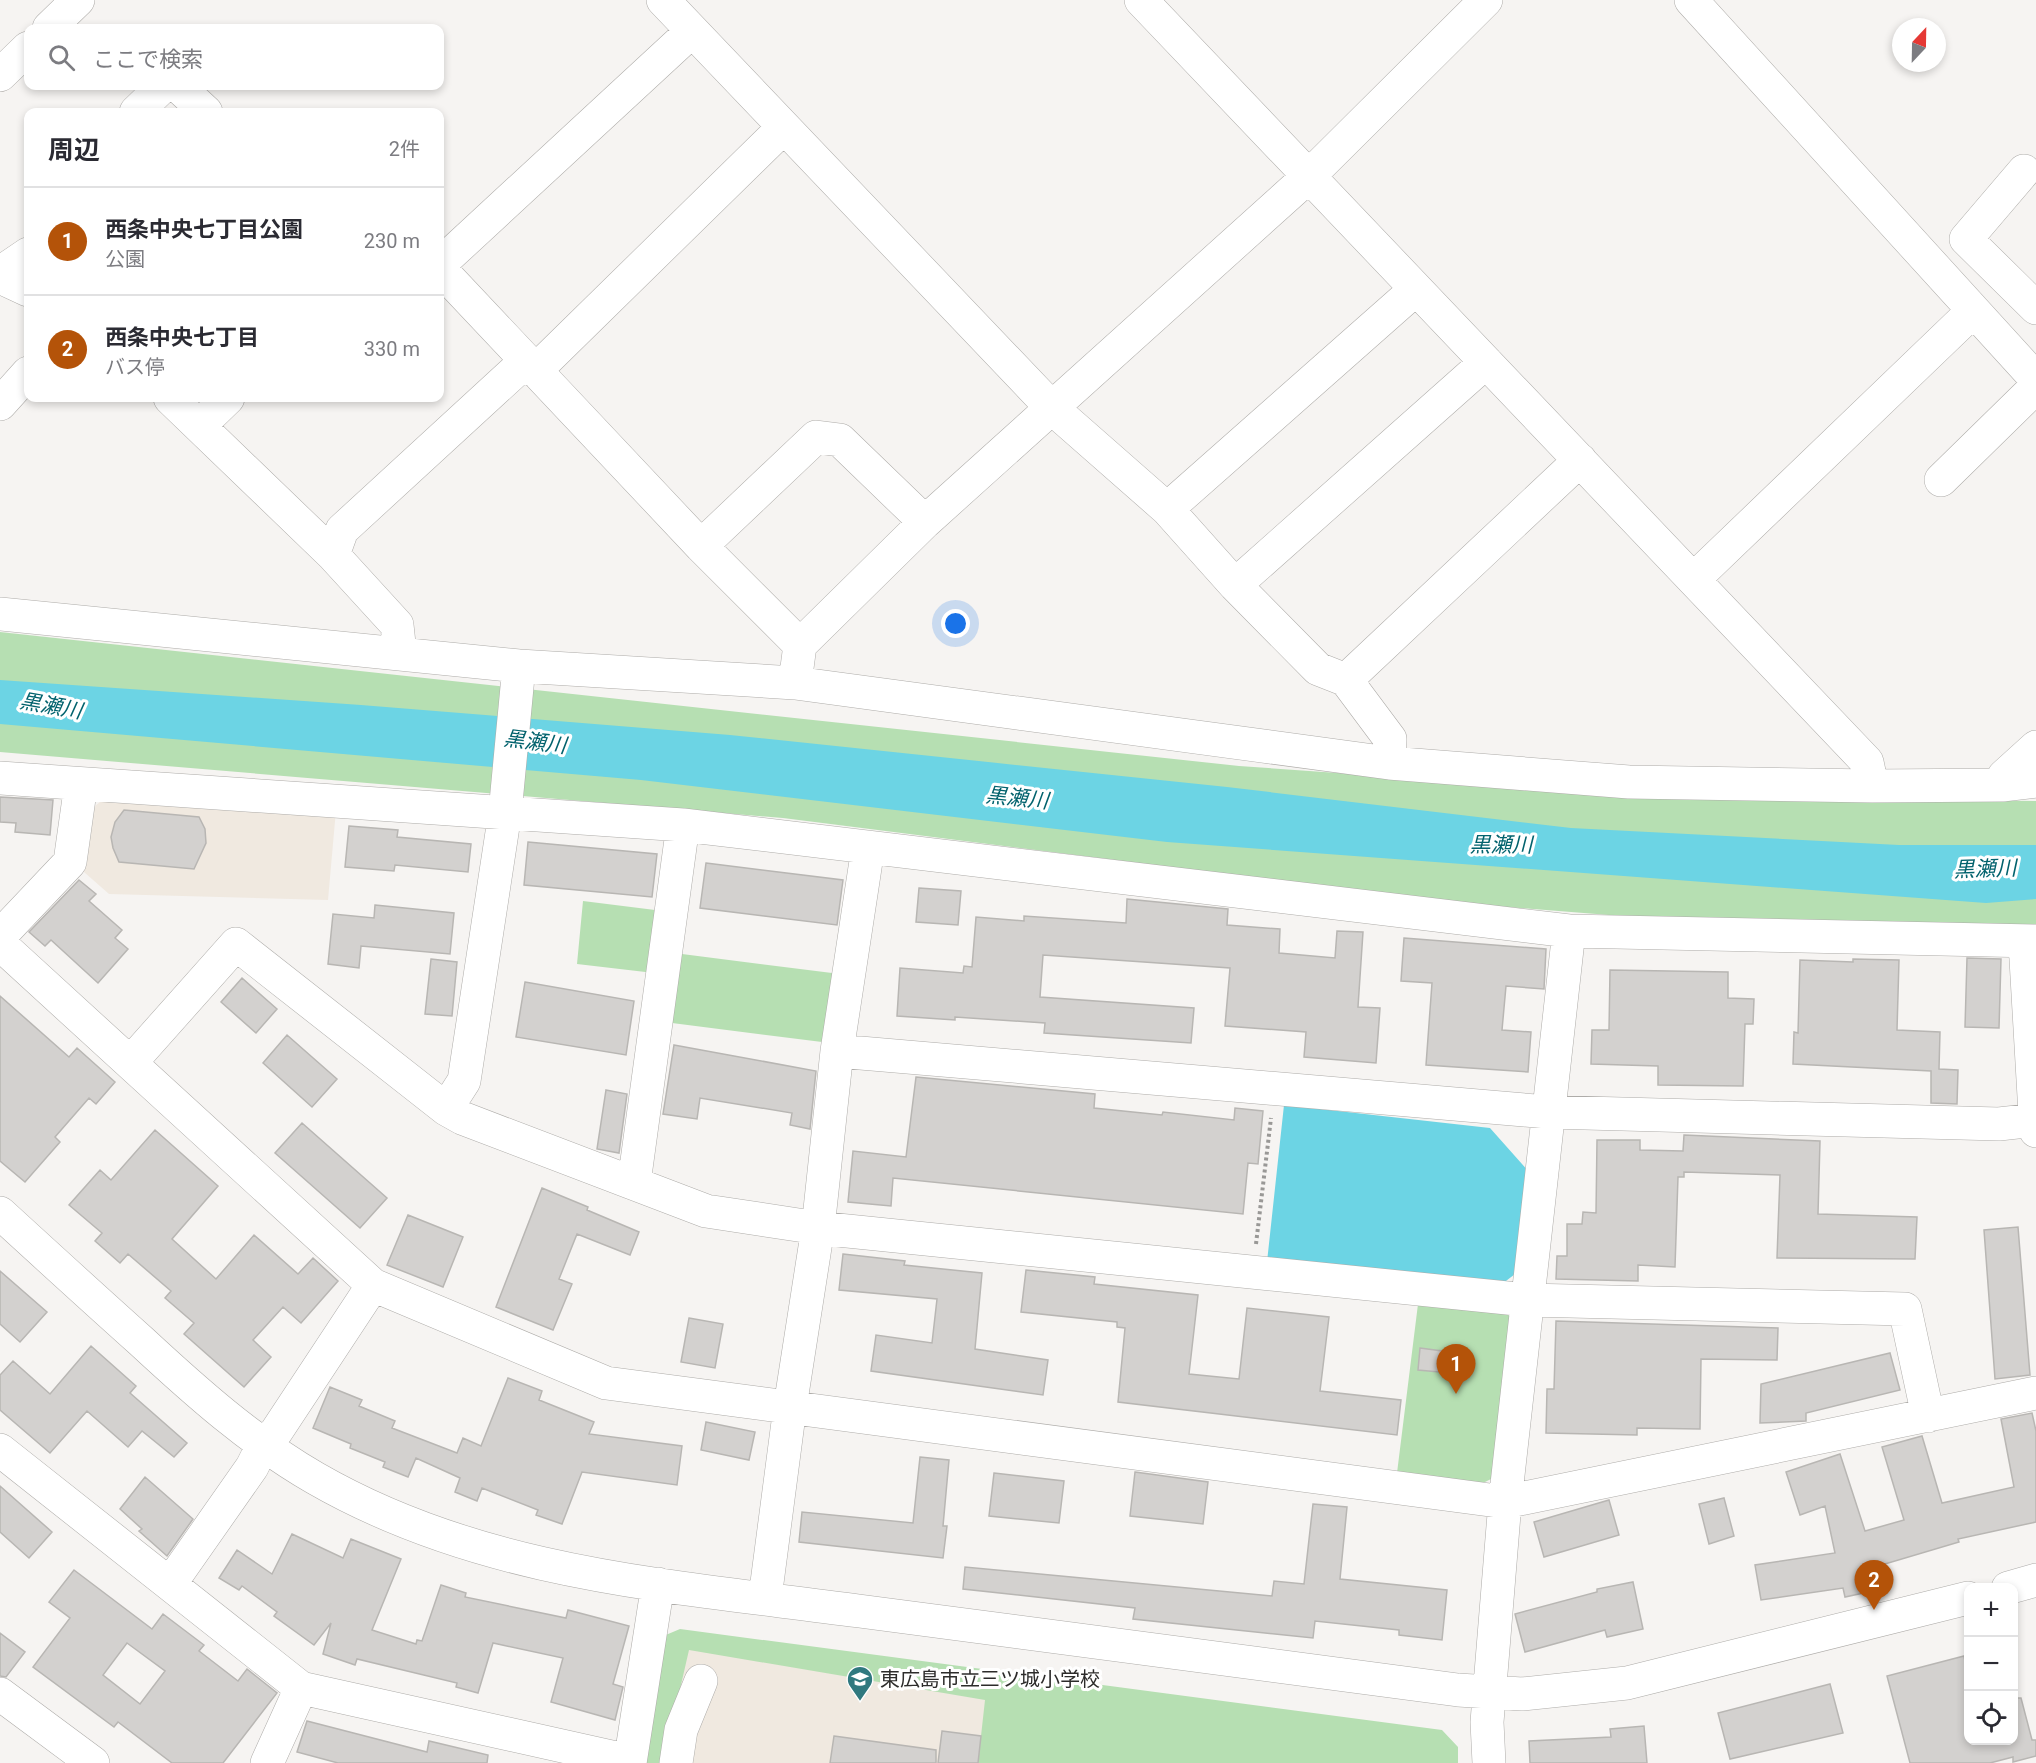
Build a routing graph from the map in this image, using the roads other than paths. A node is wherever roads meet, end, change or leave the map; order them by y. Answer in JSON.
{"nodes":[{"id":1,"x":78,"y":0,"type":"edge"},
{"id":2,"x":663,"y":0,"type":"edge"},
{"id":3,"x":1141,"y":0,"type":"edge"},
{"id":4,"x":1486,"y":0,"type":"edge"},
{"id":5,"x":1691,"y":0,"type":"edge"},
{"id":6,"x":53,"y":24,"type":"edge"},
{"id":7,"x":692,"y":31,"type":"junction"},
{"id":8,"x":24,"y":52,"type":"edge"},
{"id":9,"x":0,"y":75,"type":"edge"},
{"id":10,"x":159,"y":90,"type":"edge"},
{"id":11,"x":182,"y":90,"type":"edge"},
{"id":12,"x":140,"y":108,"type":"edge"},
{"id":13,"x":202,"y":108,"type":"edge"},
{"id":14,"x":783,"y":128,"type":"junction"},
{"id":15,"x":2024,"y":171,"type":"dead end"},
{"id":16,"x":1309,"y":176,"type":"junction"},
{"id":17,"x":24,"y":257,"type":"edge"},
{"id":18,"x":444,"y":260,"type":"edge"},
{"id":19,"x":444,"y":273,"type":"edge"},
{"id":20,"x":0,"y":275,"type":"edge"},
{"id":21,"x":24,"y":288,"type":"edge"},
{"id":22,"x":1416,"y":288,"type":"junction"},
{"id":23,"x":2035,"y":306,"type":"edge"},
{"id":24,"x":1973,"y":311,"type":"junction"},
{"id":25,"x":1999,"y":338,"type":"junction"},
{"id":26,"x":1486,"y":362,"type":"junction"},
{"id":27,"x":531,"y":366,"type":"junction"},
{"id":28,"x":24,"y":377,"type":"edge"},
{"id":29,"x":2036,"y":379,"type":"edge"},
{"id":30,"x":2036,"y":387,"type":"edge"},
{"id":31,"x":174,"y":402,"type":"edge"},
{"id":32,"x":224,"y":402,"type":"edge"},
{"id":33,"x":0,"y":404,"type":"edge"},
{"id":34,"x":1052,"y":408,"type":"junction"},
{"id":35,"x":200,"y":425,"type":"junction"},
{"id":36,"x":1580,"y":460,"type":"junction"},
{"id":37,"x":1941,"y":480,"type":"dead end"},
{"id":38,"x":1167,"y":509,"type":"junction"},
{"id":39,"x":925,"y":522,"type":"junction"},
{"id":40,"x":701,"y":546,"type":"junction"},
{"id":41,"x":333,"y":555,"type":"junction"},
{"id":42,"x":1694,"y":579,"type":"junction"},
{"id":43,"x":1235,"y":585,"type":"junction"},
{"id":44,"x":0,"y":614,"type":"edge"},
{"id":45,"x":800,"y":645,"type":"junction"},
{"id":46,"x":400,"y":653,"type":"junction"},
{"id":47,"x":519,"y":672,"type":"junction"},
{"id":48,"x":1346,"y":680,"type":"junction"},
{"id":49,"x":795,"y":683,"type":"junction"},
{"id":50,"x":2036,"y":747,"type":"edge"},
{"id":51,"x":1389,"y":763,"type":"junction"},
{"id":52,"x":0,"y":778,"type":"edge"},
{"id":53,"x":2036,"y":781,"type":"edge"},
{"id":54,"x":81,"y":784,"type":"junction"},
{"id":55,"x":2004,"y":784,"type":"junction"},
{"id":56,"x":1872,"y":786,"type":"junction"},
{"id":57,"x":506,"y":808,"type":"junction"},
{"id":58,"x":683,"y":825,"type":"junction"},
{"id":59,"x":868,"y":848,"type":"junction"},
{"id":60,"x":1569,"y":931,"type":"junction"},
{"id":61,"x":0,"y":936,"type":"edge"},
{"id":62,"x":2030,"y":942,"type":"edge"},
{"id":63,"x":0,"y":944,"type":"edge"},
{"id":64,"x":837,"y":1051,"type":"junction"},
{"id":65,"x":131,"y":1062,"type":"junction"},
{"id":66,"x":446,"y":1109,"type":"junction"},
{"id":67,"x":1548,"y":1112,"type":"junction"},
{"id":68,"x":2036,"y":1125,"type":"edge"},
{"id":69,"x":634,"y":1183,"type":"junction"},
{"id":70,"x":0,"y":1213,"type":"edge"},
{"id":71,"x":818,"y":1228,"type":"junction"},
{"id":72,"x":372,"y":1285,"type":"junction"},
{"id":73,"x":1527,"y":1300,"type":"junction"},
{"id":74,"x":2036,"y":1393,"type":"edge"},
{"id":75,"x":790,"y":1407,"type":"junction"},
{"id":76,"x":1928,"y":1416,"type":"junction"},
{"id":77,"x":263,"y":1445,"type":"junction"},
{"id":78,"x":0,"y":1450,"type":"edge"},
{"id":79,"x":1505,"y":1502,"type":"junction"},
{"id":80,"x":2036,"y":1580,"type":"edge"},
{"id":81,"x":170,"y":1584,"type":"junction"},
{"id":82,"x":658,"y":1584,"type":"junction"},
{"id":83,"x":2018,"y":1584,"type":"edge"},
{"id":84,"x":765,"y":1598,"type":"junction"},
{"id":85,"x":1964,"y":1599,"type":"edge"},
{"id":86,"x":701,"y":1681,"type":"dead end"},
{"id":87,"x":301,"y":1688,"type":"junction"},
{"id":88,"x":0,"y":1694,"type":"edge"},
{"id":89,"x":1490,"y":1694,"type":"junction"},
{"id":90,"x":630,"y":1762,"type":"edge"},
{"id":91,"x":93,"y":1763,"type":"edge"},
{"id":92,"x":267,"y":1763,"type":"edge"},
{"id":93,"x":676,"y":1763,"type":"edge"},
{"id":94,"x":1489,"y":1763,"type":"edge"}],
"edges":[{"from":1,"to":6,"type":"street"},
{"from":2,"to":7,"type":"street"},
{"from":3,"to":16,"type":"street"},
{"from":4,"to":16,"type":"street"},
{"from":5,"to":24,"type":"street"},
{"from":7,"to":14,"type":"street"},
{"from":7,"to":18,"type":"street"},
{"from":8,"to":9,"type":"street"},
{"from":10,"to":12,"type":"street"},
{"from":11,"to":13,"type":"street"},
{"from":14,"to":27,"type":"street"},
{"from":14,"to":34,"type":"street"},
{"from":15,"to":23,"type":"street"},
{"from":16,"to":22,"type":"street"},
{"from":16,"to":34,"type":"street"},
{"from":17,"to":20,"type":"street"},
{"from":19,"to":27,"type":"street"},
{"from":20,"to":21,"type":"street"},
{"from":22,"to":26,"type":"street"},
{"from":22,"to":38,"type":"street"},
{"from":23,"to":25,"type":"street"},
{"from":24,"to":25,"type":"street"},
{"from":24,"to":42,"type":"street"},
{"from":25,"to":29,"type":"street"},
{"from":26,"to":36,"type":"street"},
{"from":26,"to":43,"type":"street"},
{"from":27,"to":40,"type":"street"},
{"from":27,"to":41,"type":"street"},
{"from":28,"to":33,"type":"street"},
{"from":30,"to":37,"type":"street"},
{"from":31,"to":35,"type":"street"},
{"from":32,"to":35,"type":"street"},
{"from":34,"to":38,"type":"street"},
{"from":34,"to":39,"type":"street"},
{"from":35,"to":41,"type":"street"},
{"from":36,"to":42,"type":"street"},
{"from":36,"to":48,"type":"street"},
{"from":38,"to":43,"type":"street"},
{"from":39,"to":40,"type":"street"},
{"from":39,"to":45,"type":"street"},
{"from":40,"to":45,"type":"street"},
{"from":41,"to":46,"type":"street"},
{"from":42,"to":56,"type":"street"},
{"from":43,"to":48,"type":"street"},
{"from":44,"to":46,"type":"street"},
{"from":45,"to":49,"type":"street"},
{"from":46,"to":47,"type":"street"},
{"from":47,"to":49,"type":"street"},
{"from":47,"to":57,"type":"street"},
{"from":48,"to":51,"type":"street"},
{"from":49,"to":51,"type":"street"},
{"from":50,"to":55,"type":"street"},
{"from":51,"to":56,"type":"street"},
{"from":52,"to":54,"type":"street"},
{"from":53,"to":55,"type":"street"},
{"from":54,"to":57,"type":"street"},
{"from":54,"to":61,"type":"street"},
{"from":55,"to":56,"type":"street"},
{"from":57,"to":58,"type":"street"},
{"from":57,"to":66,"type":"street"},
{"from":58,"to":59,"type":"street"},
{"from":58,"to":69,"type":"street"},
{"from":59,"to":60,"type":"street"},
{"from":59,"to":64,"type":"street"},
{"from":60,"to":62,"type":"street"},
{"from":60,"to":67,"type":"street"},
{"from":62,"to":68,"type":"street"},
{"from":63,"to":65,"type":"street"},
{"from":64,"to":67,"type":"street"},
{"from":64,"to":71,"type":"street"},
{"from":65,"to":66,"type":"street"},
{"from":65,"to":72,"type":"street"},
{"from":66,"to":69,"type":"street"},
{"from":67,"to":68,"type":"street"},
{"from":67,"to":73,"type":"street"},
{"from":69,"to":71,"type":"street"},
{"from":70,"to":77,"type":"street"},
{"from":71,"to":73,"type":"street"},
{"from":71,"to":75,"type":"street"},
{"from":72,"to":75,"type":"street"},
{"from":72,"to":77,"type":"street"},
{"from":73,"to":76,"type":"street"},
{"from":73,"to":79,"type":"street"},
{"from":74,"to":76,"type":"street"},
{"from":75,"to":79,"type":"street"},
{"from":75,"to":84,"type":"street"},
{"from":76,"to":79,"type":"street"},
{"from":77,"to":81,"type":"street"},
{"from":77,"to":82,"type":"street"},
{"from":78,"to":81,"type":"street"},
{"from":79,"to":89,"type":"street"},
{"from":80,"to":83,"type":"street"},
{"from":81,"to":87,"type":"street"},
{"from":82,"to":84,"type":"street"},
{"from":82,"to":90,"type":"street"},
{"from":84,"to":89,"type":"street"},
{"from":85,"to":89,"type":"street"},
{"from":86,"to":93,"type":"street"},
{"from":87,"to":90,"type":"street"},
{"from":87,"to":92,"type":"street"},
{"from":88,"to":91,"type":"street"},
{"from":89,"to":94,"type":"street"}]}
